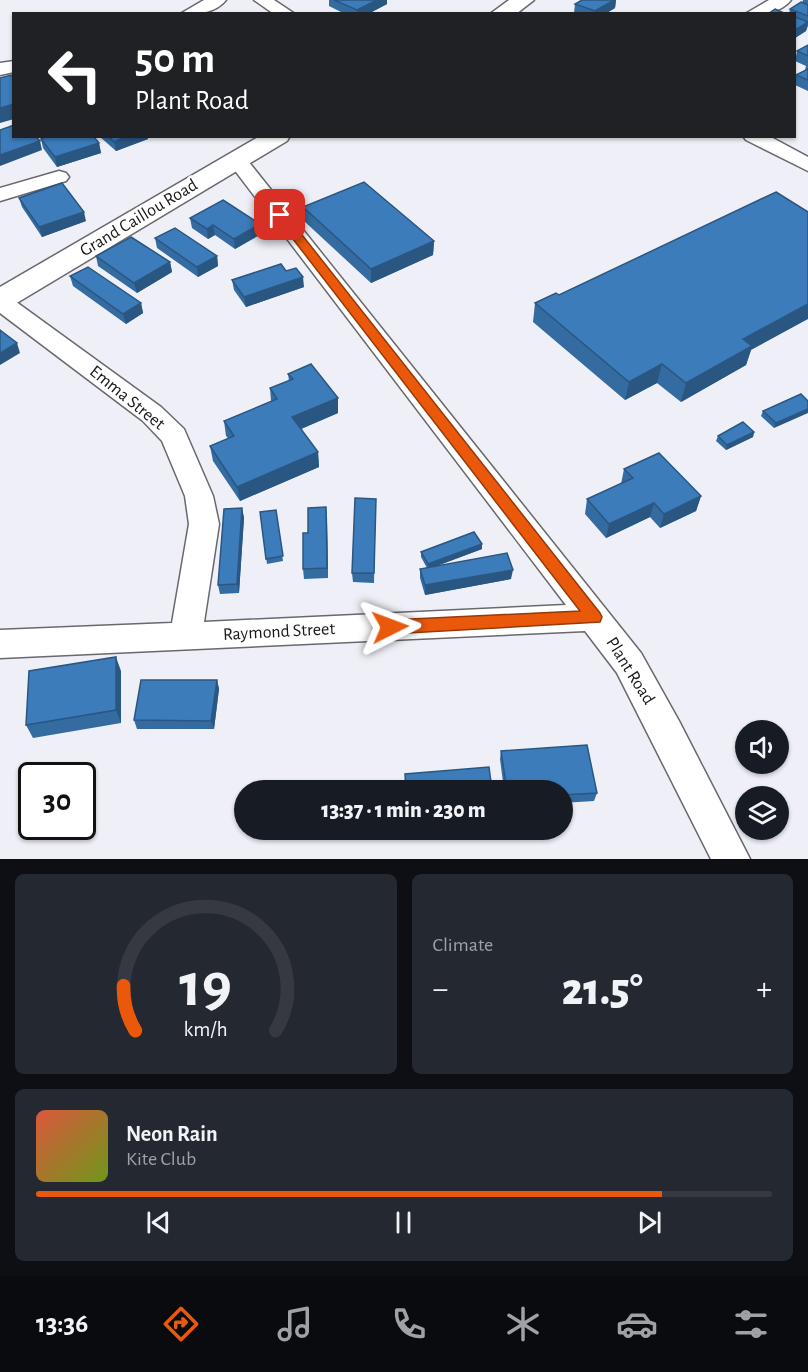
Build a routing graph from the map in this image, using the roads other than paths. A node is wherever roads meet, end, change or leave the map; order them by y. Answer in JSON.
{"nodes":[{"id":1,"x":218,"y":0,"type":"edge"},
{"id":2,"x":262,"y":0,"type":"edge"},
{"id":3,"x":783,"y":0,"type":"edge"},
{"id":4,"x":192,"y":12,"type":"edge"},
{"id":5,"x":283,"y":12,"type":"edge"},
{"id":6,"x":757,"y":12,"type":"edge"},
{"id":7,"x":275,"y":138,"type":"edge"},
{"id":8,"x":757,"y":138,"type":"edge"},
{"id":9,"x":808,"y":141,"type":"edge"},
{"id":10,"x":785,"y":153,"type":"junction"},
{"id":11,"x":237,"y":160,"type":"junction"},
{"id":12,"x":808,"y":165,"type":"edge"},
{"id":13,"x":59,"y":177,"type":"dead end"},
{"id":14,"x":0,"y":195,"type":"edge"},
{"id":15,"x":0,"y":301,"type":"edge"},
{"id":16,"x":594,"y":617,"type":"junction"},
{"id":17,"x":186,"y":637,"type":"junction"},
{"id":18,"x":0,"y":644,"type":"edge"},
{"id":19,"x":731,"y":859,"type":"edge"}],
"edges":[{"from":1,"to":4,"type":"street"},
{"from":2,"to":5,"type":"street"},
{"from":3,"to":6,"type":"street"},
{"from":7,"to":11,"type":"main road","name":"Grand Caillou Road"},
{"from":8,"to":10,"type":"street"},
{"from":9,"to":10,"type":"street"},
{"from":10,"to":12,"type":"street"},
{"from":11,"to":15,"type":"main road","name":"Grand Caillou Road"},
{"from":11,"to":16,"type":"street","name":"Plant Road"},
{"from":13,"to":14,"type":"street"},
{"from":15,"to":17,"type":"street","name":"Emma Street"},
{"from":16,"to":17,"type":"street","name":"Raymond Street"},
{"from":16,"to":19,"type":"street","name":"Plant Road"},
{"from":17,"to":18,"type":"street","name":"Raymond Street"}]}
